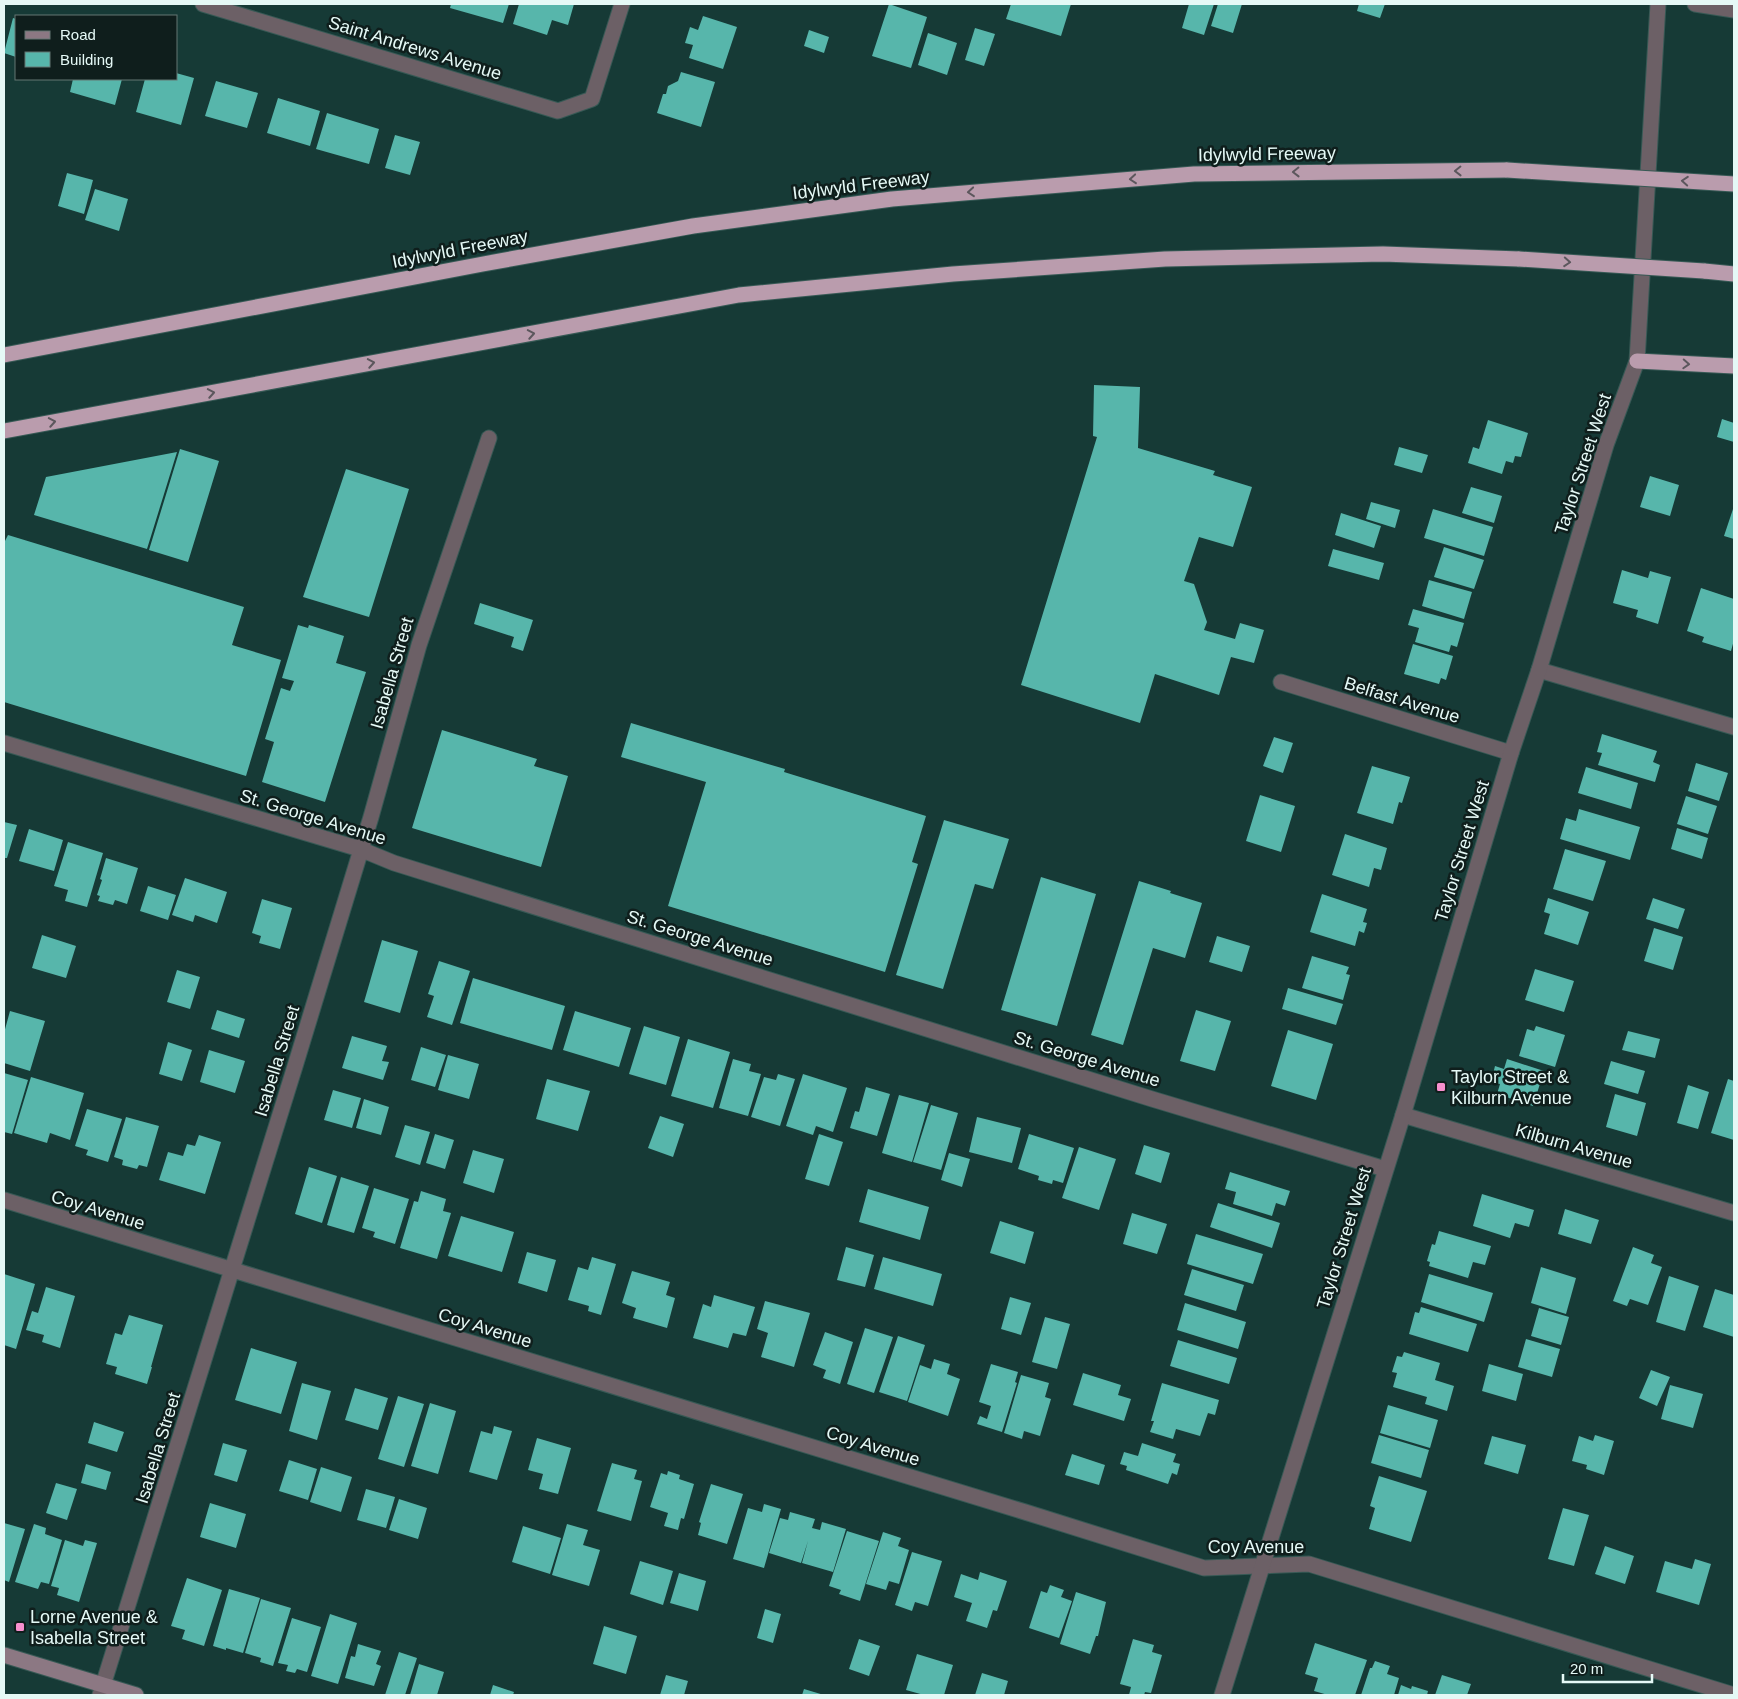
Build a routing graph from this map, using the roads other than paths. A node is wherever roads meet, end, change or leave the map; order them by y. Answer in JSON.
{"nodes":[{"id":1,"x":203,"y":4,"type":"edge"},
{"id":2,"x":622,"y":4,"type":"edge"},
{"id":3,"x":1658,"y":4,"type":"edge"},
{"id":4,"x":1695,"y":4,"type":"edge"},
{"id":5,"x":1734,"y":10,"type":"edge"},
{"id":6,"x":1734,"y":184,"type":"edge"},
{"id":7,"x":1734,"y":274,"type":"edge"},
{"id":8,"x":4,"y":355,"type":"edge"},
{"id":9,"x":1637,"y":361,"type":"junction"},
{"id":10,"x":1734,"y":366,"type":"edge"},
{"id":11,"x":4,"y":431,"type":"edge"},
{"id":12,"x":488,"y":438,"type":"dead end"},
{"id":13,"x":1539,"y":670,"type":"junction"},
{"id":14,"x":1281,"y":682,"type":"dead end"},
{"id":15,"x":1734,"y":727,"type":"edge"},
{"id":16,"x":4,"y":743,"type":"edge"},
{"id":17,"x":1511,"y":753,"type":"junction"},
{"id":18,"x":360,"y":849,"type":"junction"},
{"id":19,"x":1403,"y":1116,"type":"junction"},
{"id":20,"x":1385,"y":1169,"type":"junction"},
{"id":21,"x":4,"y":1200,"type":"edge"},
{"id":22,"x":1734,"y":1213,"type":"edge"},
{"id":23,"x":232,"y":1270,"type":"junction"},
{"id":24,"x":1262,"y":1565,"type":"junction"},
{"id":25,"x":4,"y":1655,"type":"edge"},
{"id":26,"x":102,"y":1690,"type":"edge"},
{"id":27,"x":136,"y":1695,"type":"edge"},
{"id":28,"x":1222,"y":1695,"type":"edge"},
{"id":29,"x":1734,"y":1695,"type":"edge"}],
"edges":[{"from":1,"to":2,"type":"street","name":"Saint Andrews Avenue"},
{"from":3,"to":9,"type":"street","name":"Taylor Street West"},
{"from":4,"to":5,"type":"street"},
{"from":6,"to":8,"type":"highway","name":"Idylwyld Freeway","one_way":true,"bridge":true},
{"from":11,"to":7,"type":"highway","one_way":true,"bridge":true},
{"from":9,"to":10,"type":"highway","one_way":true},
{"from":9,"to":13,"type":"street","name":"Taylor Street West"},
{"from":12,"to":18,"type":"street","name":"Isabella Street"},
{"from":13,"to":15,"type":"street"},
{"from":13,"to":17,"type":"street","name":"Taylor Street West"},
{"from":14,"to":17,"type":"street","name":"Belfast Avenue"},
{"from":16,"to":18,"type":"street","name":"St. George Avenue"},
{"from":17,"to":19,"type":"street","name":"Taylor Street West"},
{"from":18,"to":20,"type":"street","name":"St. George Avenue"},
{"from":18,"to":23,"type":"street","name":"Isabella Street"},
{"from":19,"to":20,"type":"street","name":"Taylor Street West"},
{"from":19,"to":22,"type":"street","name":"Kilburn Avenue"},
{"from":20,"to":24,"type":"street","name":"Taylor Street West"},
{"from":21,"to":23,"type":"street","name":"Coy Avenue"},
{"from":23,"to":24,"type":"street","name":"Coy Avenue"},
{"from":23,"to":26,"type":"street","name":"Isabella Street"},
{"from":24,"to":28,"type":"street","name":"Taylor Street West"},
{"from":24,"to":29,"type":"street","name":"Coy Avenue"},
{"from":25,"to":26,"type":"main road"},
{"from":26,"to":27,"type":"main road"}]}
